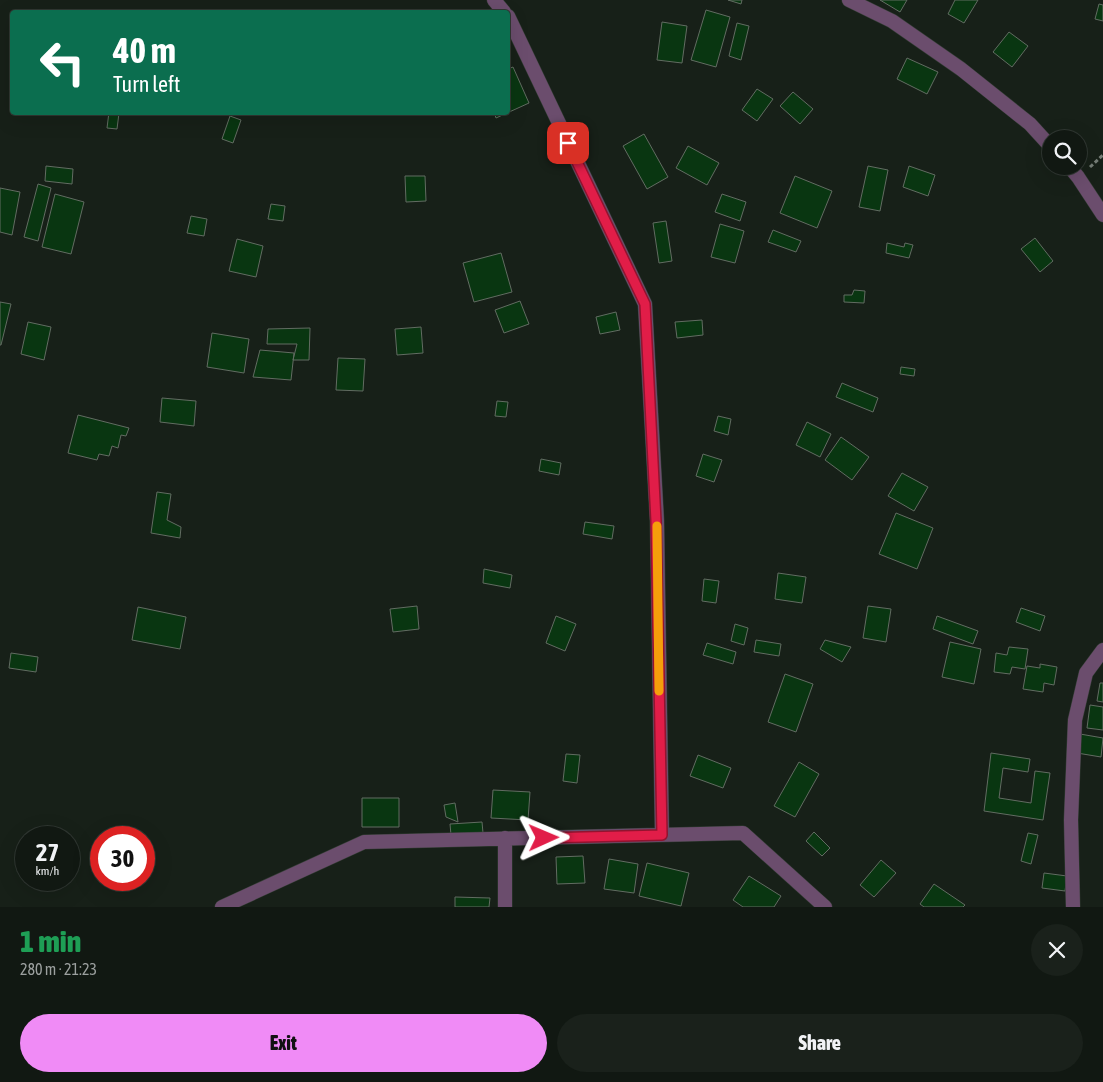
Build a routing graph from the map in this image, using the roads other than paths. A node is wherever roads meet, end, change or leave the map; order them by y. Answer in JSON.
{"nodes":[{"id":1,"x":494,"y":0,"type":"edge"},
{"id":2,"x":849,"y":0,"type":"edge"},
{"id":3,"x":502,"y":10,"type":"edge"},
{"id":4,"x":510,"y":20,"type":"edge"},
{"id":5,"x":1042,"y":137,"type":"edge"},
{"id":6,"x":1077,"y":175,"type":"edge"},
{"id":7,"x":1103,"y":215,"type":"edge"},
{"id":8,"x":1103,"y":650,"type":"edge"},
{"id":9,"x":662,"y":835,"type":"junction"},
{"id":10,"x":506,"y":838,"type":"junction"},
{"id":11,"x":222,"y":907,"type":"edge"},
{"id":12,"x":505,"y":907,"type":"edge"},
{"id":13,"x":825,"y":907,"type":"edge"},
{"id":14,"x":1073,"y":907,"type":"edge"}],
"edges":[{"from":1,"to":3,"type":"street"},
{"from":2,"to":5,"type":"street"},
{"from":4,"to":9,"type":"street"},
{"from":6,"to":7,"type":"street"},
{"from":8,"to":14,"type":"street"},
{"from":9,"to":10,"type":"street"},
{"from":9,"to":13,"type":"street"},
{"from":10,"to":11,"type":"street"},
{"from":10,"to":12,"type":"street"}]}
